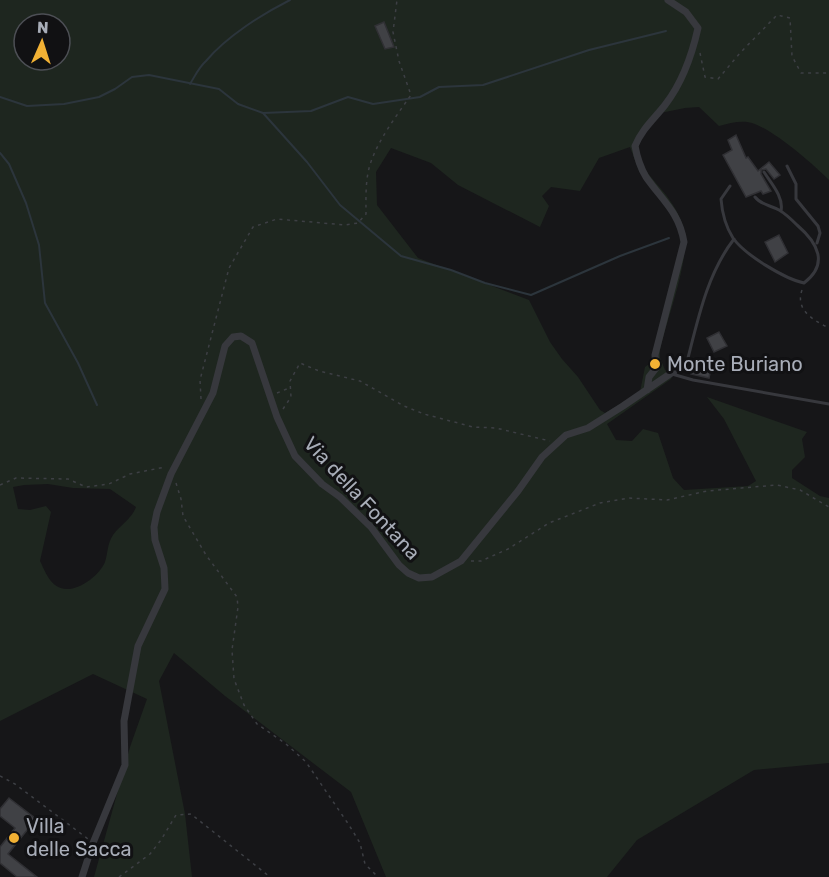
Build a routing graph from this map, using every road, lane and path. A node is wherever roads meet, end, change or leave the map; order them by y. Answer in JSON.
{"nodes":[{"id":1,"x":397,"y":0,"type":"edge"},
{"id":2,"x":668,"y":0,"type":"edge"},
{"id":3,"x":700,"y":51,"type":"dead end"},
{"id":4,"x":829,"y":74,"type":"edge"},
{"id":5,"x":787,"y":166,"type":"dead end"},
{"id":6,"x":764,"y":172,"type":"dead end"},
{"id":7,"x":730,"y":186,"type":"dead end"},
{"id":8,"x":755,"y":197,"type":"dead end"},
{"id":9,"x":781,"y":211,"type":"junction"},
{"id":10,"x":734,"y":239,"type":"junction"},
{"id":11,"x":817,"y":243,"type":"junction"},
{"id":12,"x":804,"y":283,"type":"junction"},
{"id":13,"x":829,"y":328,"type":"edge"},
{"id":14,"x":686,"y":363,"type":"joint"},
{"id":15,"x":656,"y":368,"type":"junction"},
{"id":16,"x":670,"y":374,"type":"junction"},
{"id":17,"x":663,"y":379,"type":"junction"},
{"id":18,"x":290,"y":388,"type":"junction"},
{"id":19,"x":647,"y":390,"type":"junction"},
{"id":20,"x":268,"y":396,"type":"junction"},
{"id":21,"x":829,"y":404,"type":"edge"},
{"id":22,"x":202,"y":416,"type":"junction"},
{"id":23,"x":277,"y":417,"type":"junction"},
{"id":24,"x":557,"y":443,"type":"junction"},
{"id":25,"x":177,"y":463,"type":"junction"},
{"id":26,"x":171,"y":474,"type":"junction"},
{"id":27,"x":0,"y":485,"type":"edge"},
{"id":28,"x":829,"y":507,"type":"edge"},
{"id":29,"x":461,"y":561,"type":"junction"},
{"id":30,"x":0,"y":776,"type":"edge"},
{"id":31,"x":93,"y":843,"type":"junction"},
{"id":32,"x":82,"y":877,"type":"edge"},
{"id":33,"x":119,"y":877,"type":"edge"},
{"id":34,"x":270,"y":877,"type":"edge"},
{"id":35,"x":378,"y":877,"type":"edge"}],
"edges":[{"from":1,"to":22,"type":"path"},
{"from":2,"to":15,"type":"street"},
{"from":3,"to":4,"type":"path"},
{"from":5,"to":11,"type":"lane"},
{"from":6,"to":9,"type":"lane"},
{"from":7,"to":10,"type":"lane"},
{"from":8,"to":9,"type":"lane"},
{"from":9,"to":11,"type":"lane"},
{"from":10,"to":12,"type":"lane"},
{"from":10,"to":14,"type":"lane"},
{"from":11,"to":12,"type":"lane"},
{"from":12,"to":13,"type":"path"},
{"from":14,"to":16,"type":"street","name":"Via della Fontana"},
{"from":15,"to":17,"type":"street"},
{"from":15,"to":19,"type":"street"},
{"from":16,"to":17,"type":"street","name":"Via della Fontana"},
{"from":16,"to":21,"type":"lane"},
{"from":17,"to":19,"type":"street","name":"Via della Fontana"},
{"from":18,"to":20,"type":"path"},
{"from":18,"to":23,"type":"path"},
{"from":18,"to":24,"type":"path"},
{"from":19,"to":24,"type":"street","name":"Via della Fontana"},
{"from":20,"to":22,"type":"street","name":"Via della Fontana"},
{"from":20,"to":23,"type":"street","name":"Via della Fontana"},
{"from":22,"to":25,"type":"street","name":"Via della Fontana"},
{"from":23,"to":29,"type":"street","name":"Via della Fontana"},
{"from":24,"to":29,"type":"street","name":"Via della Fontana"},
{"from":25,"to":26,"type":"street","name":"Via della Fontana"},
{"from":25,"to":27,"type":"path"},
{"from":26,"to":31,"type":"street","name":"Via della Fontana"},
{"from":26,"to":35,"type":"path"},
{"from":28,"to":29,"type":"path"},
{"from":30,"to":31,"type":"path"},
{"from":31,"to":32,"type":"street","name":"Via della Fontana"},
{"from":33,"to":34,"type":"path"}]}
